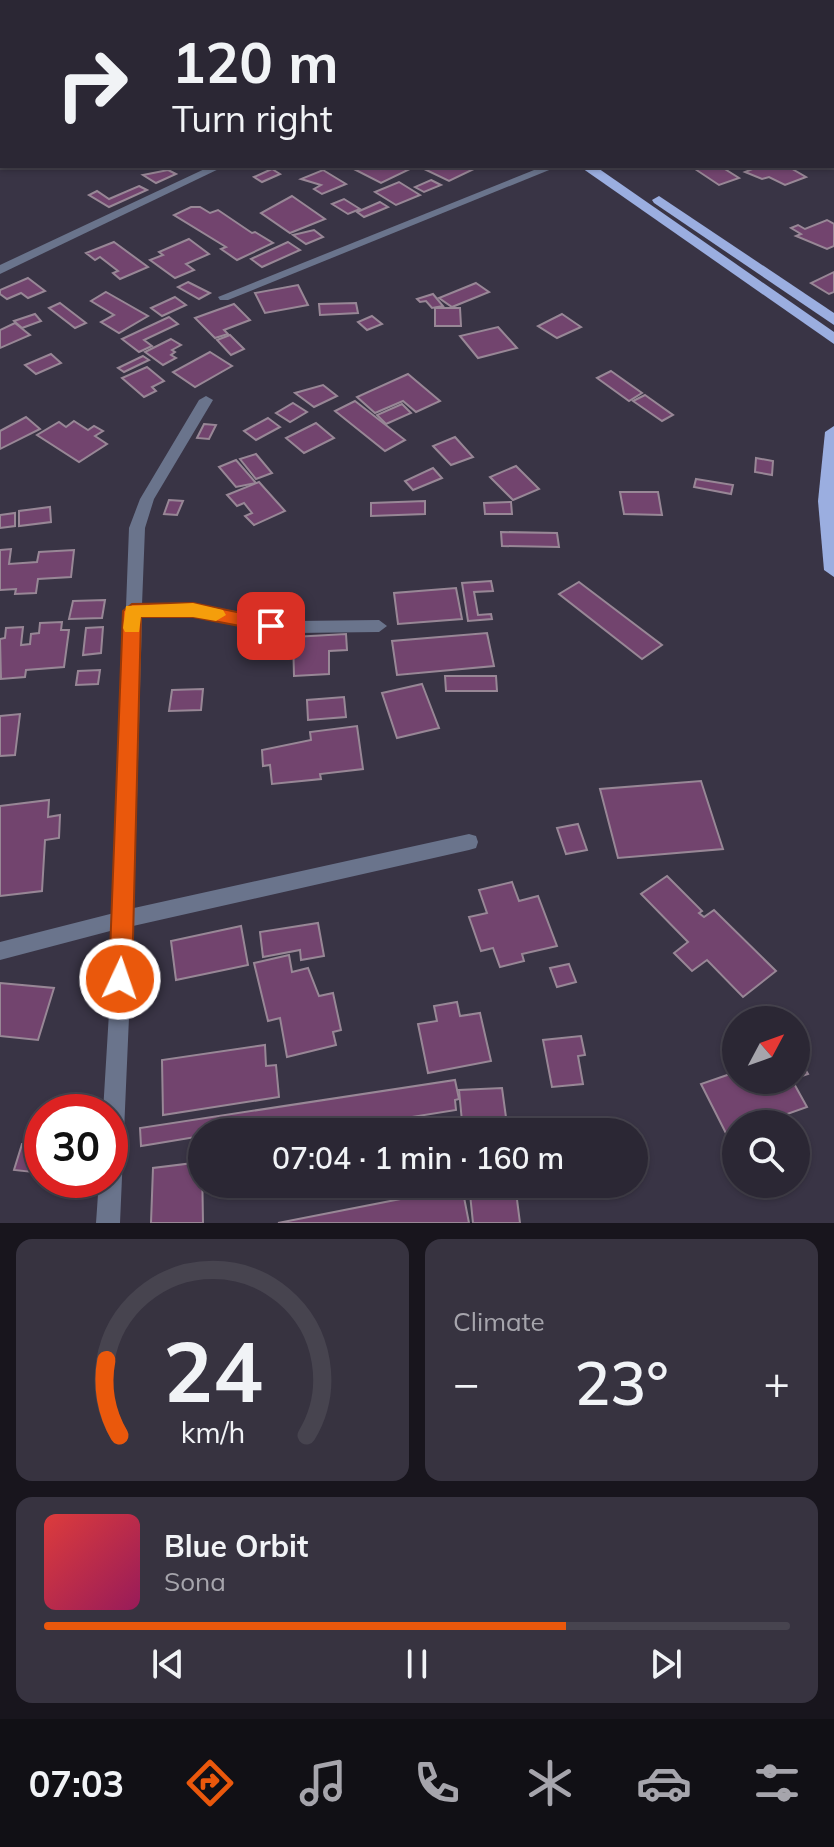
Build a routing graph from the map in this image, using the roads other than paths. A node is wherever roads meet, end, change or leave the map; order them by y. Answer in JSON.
{"nodes":[{"id":1,"x":216,"y":168,"type":"edge"},
{"id":2,"x":549,"y":168,"type":"edge"},
{"id":3,"x":589,"y":168,"type":"edge"},
{"id":4,"x":613,"y":168,"type":"edge"},
{"id":5,"x":0,"y":270,"type":"edge"},
{"id":6,"x":224,"y":297,"type":"dead end"},
{"id":7,"x":834,"y":320,"type":"edge"},
{"id":8,"x":834,"y":339,"type":"edge"},
{"id":9,"x":206,"y":400,"type":"dead end"},
{"id":10,"x":833,"y":439,"type":"edge"},
{"id":11,"x":834,"y":570,"type":"edge"},
{"id":12,"x":132,"y":611,"type":"junction"},
{"id":13,"x":379,"y":626,"type":"dead end"},
{"id":14,"x":469,"y":842,"type":"dead end"},
{"id":15,"x":124,"y":919,"type":"junction"},
{"id":16,"x":0,"y":951,"type":"edge"},
{"id":17,"x":108,"y":1223,"type":"edge"}],
"edges":[{"from":1,"to":5,"type":"street"},
{"from":2,"to":6,"type":"street"},
{"from":3,"to":8,"type":"main road"},
{"from":4,"to":7,"type":"main road"},
{"from":9,"to":12,"type":"street"},
{"from":10,"to":11,"type":"main road"},
{"from":12,"to":13,"type":"street"},
{"from":12,"to":15,"type":"street"},
{"from":14,"to":15,"type":"street"},
{"from":15,"to":16,"type":"street"},
{"from":15,"to":17,"type":"street"}]}
